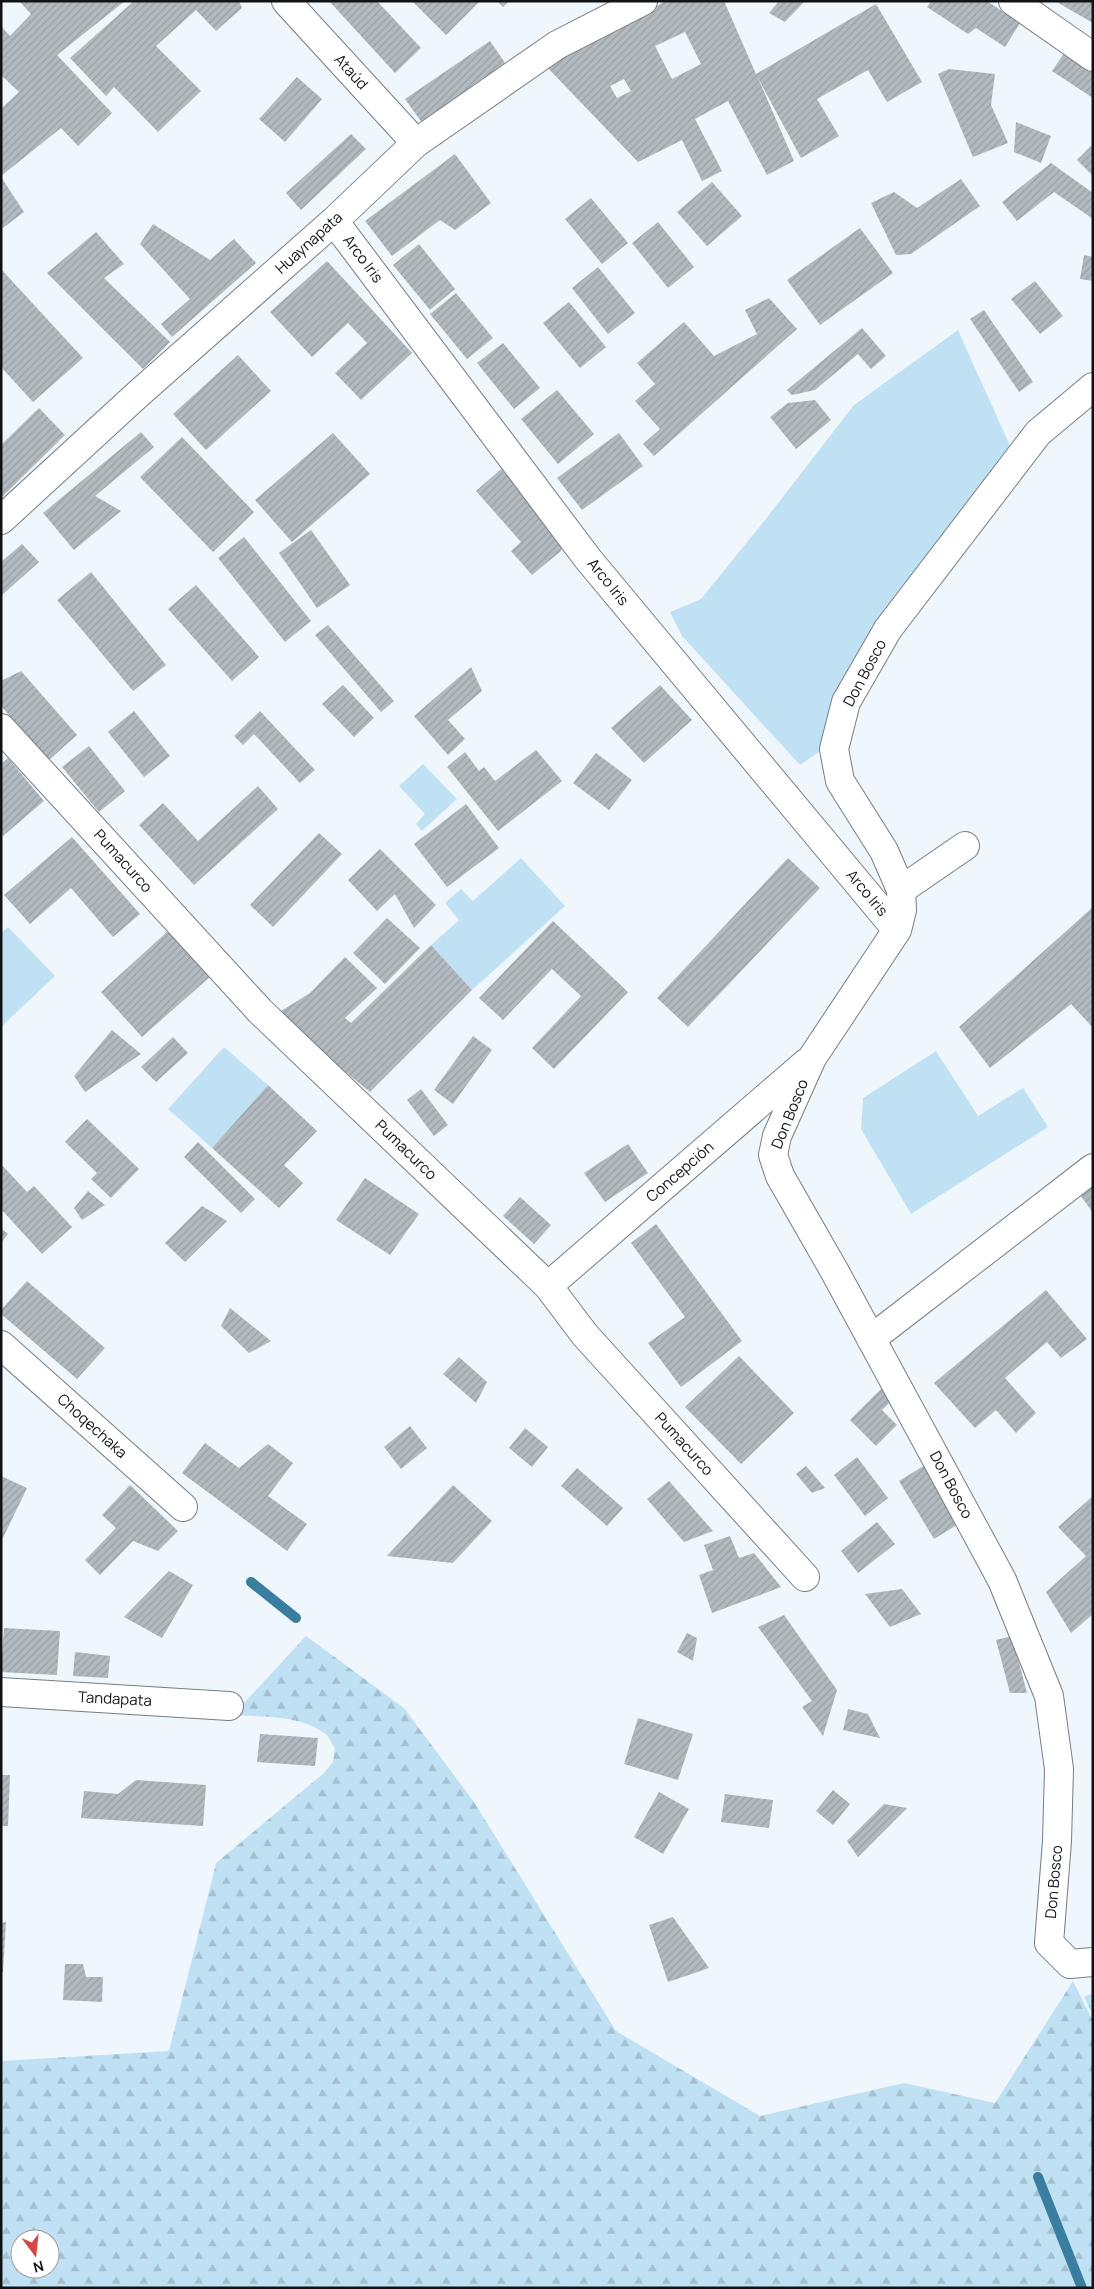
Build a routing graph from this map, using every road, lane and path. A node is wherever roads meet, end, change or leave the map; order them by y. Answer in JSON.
{"nodes":[{"id":1,"x":286,"y":1,"type":"edge"},
{"id":2,"x":643,"y":1,"type":"edge"},
{"id":3,"x":1013,"y":1,"type":"edge"},
{"id":4,"x":1093,"y":57,"type":"edge"},
{"id":5,"x":416,"y":143,"type":"junction"},
{"id":6,"x":334,"y":221,"type":"junction"},
{"id":7,"x":1093,"y":387,"type":"edge"},
{"id":8,"x":1,"y":520,"type":"edge"},
{"id":9,"x":1,"y":728,"type":"edge"},
{"id":10,"x":965,"y":846,"type":"dead end"},
{"id":11,"x":901,"y":890,"type":"junction"},
{"id":12,"x":897,"y":930,"type":"junction"},
{"id":13,"x":812,"y":1058,"type":"junction"},
{"id":14,"x":1093,"y":1168,"type":"edge"},
{"id":15,"x":548,"y":1286,"type":"junction"},
{"id":16,"x":871,"y":1339,"type":"junction"},
{"id":17,"x":1,"y":1346,"type":"edge"},
{"id":18,"x":183,"y":1507,"type":"dead end"},
{"id":19,"x":805,"y":1578,"type":"dead end"},
{"id":20,"x":1,"y":1692,"type":"edge"},
{"id":21,"x":229,"y":1706,"type":"dead end"},
{"id":22,"x":1093,"y":1962,"type":"edge"}],
"edges":[{"from":1,"to":5,"type":"street","name":"Ataúd"},
{"from":2,"to":5,"type":"street","name":"Huaynapata"},
{"from":3,"to":4,"type":"street"},
{"from":5,"to":6,"type":"street","name":"Huaynapata"},
{"from":6,"to":8,"type":"street","name":"Huaynapata"},
{"from":6,"to":12,"type":"street","name":"Arco Iris"},
{"from":7,"to":11,"type":"street","name":"Don Bosco"},
{"from":9,"to":15,"type":"street","name":"Pumacurco"},
{"from":10,"to":11,"type":"street"},
{"from":11,"to":12,"type":"street","name":"Don Bosco"},
{"from":12,"to":13,"type":"street","name":"Don Bosco"},
{"from":13,"to":15,"type":"street","name":"Concepción"},
{"from":13,"to":16,"type":"street","name":"Don Bosco"},
{"from":14,"to":16,"type":"street"},
{"from":15,"to":19,"type":"street","name":"Pumacurco"},
{"from":16,"to":22,"type":"street","name":"Don Bosco"},
{"from":17,"to":18,"type":"street","name":"Choqechaka"},
{"from":20,"to":21,"type":"street","name":"Tandapata"}]}
